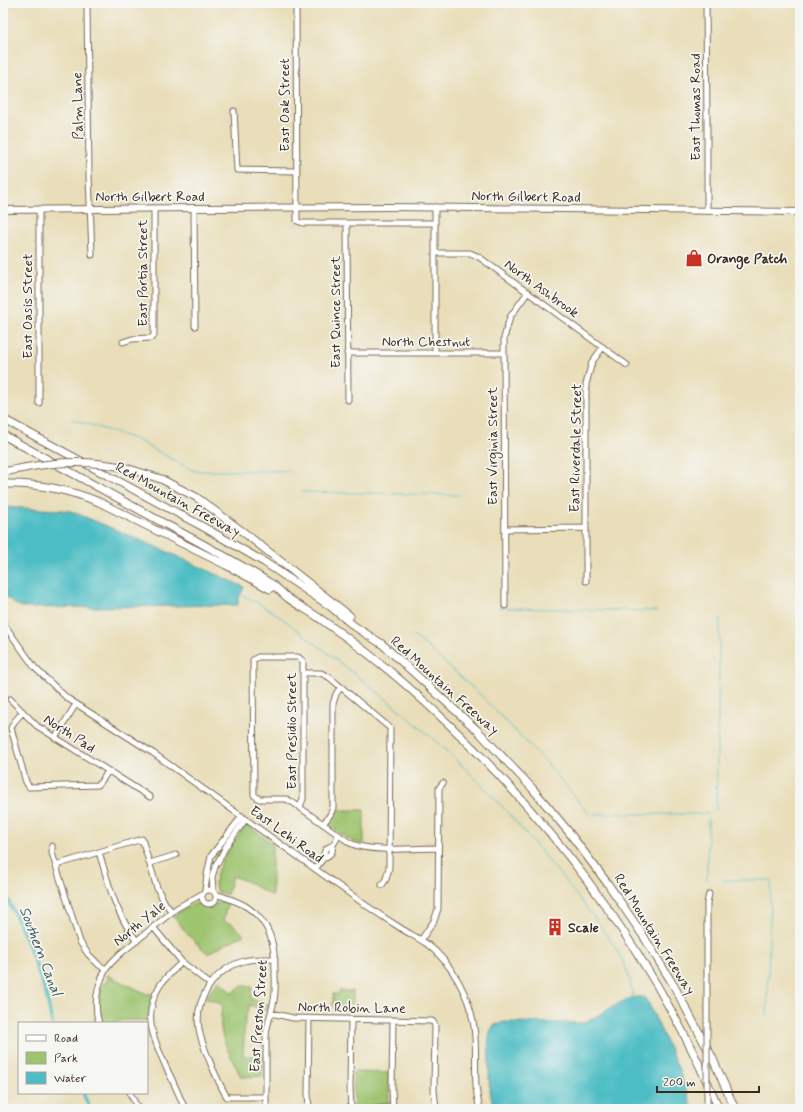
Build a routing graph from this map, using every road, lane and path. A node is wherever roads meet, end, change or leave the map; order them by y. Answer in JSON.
{"nodes":[{"id":1,"x":88,"y":3,"type":"edge"},
{"id":2,"x":296,"y":3,"type":"edge"},
{"id":3,"x":706,"y":3,"type":"edge"},
{"id":4,"x":234,"y":111,"type":"dead end"},
{"id":5,"x":296,"y":171,"type":"junction"},
{"id":6,"x":435,"y":207,"type":"junction"},
{"id":7,"x":154,"y":208,"type":"junction"},
{"id":8,"x":194,"y":208,"type":"junction"},
{"id":9,"x":296,"y":208,"type":"junction"},
{"id":10,"x":39,"y":209,"type":"junction"},
{"id":11,"x":91,"y":209,"type":"junction"},
{"id":12,"x":3,"y":210,"type":"edge"},
{"id":13,"x":707,"y":210,"type":"junction"},
{"id":14,"x":800,"y":214,"type":"edge"},
{"id":15,"x":347,"y":223,"type":"junction"},
{"id":16,"x":435,"y":223,"type":"junction"},
{"id":17,"x":435,"y":253,"type":"junction"},
{"id":18,"x":92,"y":255,"type":"dead end"},
{"id":19,"x":528,"y":292,"type":"junction"},
{"id":20,"x":195,"y":326,"type":"dead end"},
{"id":21,"x":123,"y":342,"type":"dead end"},
{"id":22,"x":602,"y":347,"type":"junction"},
{"id":23,"x":347,"y":353,"type":"junction"},
{"id":24,"x":435,"y":353,"type":"junction"},
{"id":25,"x":504,"y":353,"type":"junction"},
{"id":26,"x":627,"y":365,"type":"dead end"},
{"id":27,"x":348,"y":400,"type":"dead end"},
{"id":28,"x":39,"y":403,"type":"dead end"},
{"id":29,"x":3,"y":419,"type":"edge"},
{"id":30,"x":3,"y":435,"type":"edge"},
{"id":31,"x":3,"y":472,"type":"edge"},
{"id":32,"x":3,"y":484,"type":"edge"},
{"id":33,"x":586,"y":528,"type":"junction"},
{"id":34,"x":505,"y":529,"type":"junction"},
{"id":35,"x":586,"y":581,"type":"dead end"},
{"id":36,"x":288,"y":598,"type":"junction"},
{"id":37,"x":505,"y":606,"type":"dead end"},
{"id":38,"x":3,"y":623,"type":"edge"},
{"id":39,"x":382,"y":644,"type":"junction"},
{"id":40,"x":303,"y":673,"type":"junction"},
{"id":41,"x":341,"y":687,"type":"junction"},
{"id":42,"x":10,"y":700,"type":"dead end"},
{"id":43,"x":76,"y":704,"type":"junction"},
{"id":44,"x":22,"y":713,"type":"junction"},
{"id":45,"x":55,"y":738,"type":"junction"},
{"id":46,"x":108,"y":771,"type":"junction"},
{"id":47,"x":443,"y":783,"type":"dead end"},
{"id":48,"x":150,"y":797,"type":"dead end"},
{"id":49,"x":300,"y":806,"type":"junction"},
{"id":50,"x":244,"y":817,"type":"junction"},
{"id":51,"x":323,"y":824,"type":"junction"},
{"id":52,"x":339,"y":835,"type":"junction"},
{"id":53,"x":52,"y":846,"type":"dead end"},
{"id":54,"x":390,"y":848,"type":"junction"},
{"id":55,"x":438,"y":848,"type":"junction"},
{"id":56,"x":215,"y":850,"type":"junction"},
{"id":57,"x":99,"y":852,"type":"junction"},
{"id":58,"x":176,"y":855,"type":"dead end"},
{"id":59,"x":223,"y":855,"type":"junction"},
{"id":60,"x":150,"y":863,"type":"junction"},
{"id":61,"x":56,"y":865,"type":"junction"},
{"id":62,"x":315,"y":869,"type":"junction"},
{"id":63,"x":382,"y":885,"type":"dead end"},
{"id":64,"x":204,"y":892,"type":"junction"},
{"id":65,"x":214,"y":892,"type":"junction"},
{"id":66,"x":709,"y":894,"type":"dead end"},
{"id":67,"x":228,"y":898,"type":"junction"},
{"id":68,"x":192,"y":900,"type":"junction"},
{"id":69,"x":204,"y":901,"type":"junction"},
{"id":70,"x":215,"y":901,"type":"junction"},
{"id":71,"x":172,"y":912,"type":"junction"},
{"id":72,"x":153,"y":927,"type":"junction"},
{"id":73,"x":421,"y":940,"type":"junction"},
{"id":74,"x":137,"y":941,"type":"junction"},
{"id":75,"x":275,"y":959,"type":"junction"},
{"id":76,"x":182,"y":962,"type":"junction"},
{"id":77,"x":106,"y":969,"type":"junction"},
{"id":78,"x":210,"y":984,"type":"junction"},
{"id":79,"x":271,"y":1012,"type":"junction"},
{"id":80,"x":309,"y":1019,"type":"junction"},
{"id":81,"x":351,"y":1020,"type":"junction"},
{"id":82,"x":393,"y":1020,"type":"junction"},
{"id":83,"x":99,"y":1022,"type":"edge"},
{"id":84,"x":130,"y":1094,"type":"edge"},
{"id":85,"x":266,"y":1097,"type":"junction"},
{"id":86,"x":393,"y":1108,"type":"edge"},
{"id":87,"x":138,"y":1109,"type":"edge"},
{"id":88,"x":185,"y":1109,"type":"edge"},
{"id":89,"x":266,"y":1109,"type":"edge"},
{"id":90,"x":309,"y":1109,"type":"edge"},
{"id":91,"x":351,"y":1109,"type":"edge"},
{"id":92,"x":376,"y":1109,"type":"edge"},
{"id":93,"x":436,"y":1109,"type":"edge"},
{"id":94,"x":480,"y":1109,"type":"edge"},
{"id":95,"x":707,"y":1109,"type":"edge"},
{"id":96,"x":719,"y":1109,"type":"edge"},
{"id":97,"x":735,"y":1109,"type":"edge"}],
"edges":[{"from":1,"to":11,"type":"street","name":"Palm Lane"},
{"from":2,"to":5,"type":"street","name":"East Oak Street"},
{"from":3,"to":13,"type":"street","name":"East Thomas Road"},
{"from":4,"to":5,"type":"street"},
{"from":5,"to":9,"type":"street","name":"East Oak Street"},
{"from":6,"to":9,"type":"main road","name":"North Gilbert Road"},
{"from":6,"to":13,"type":"main road","name":"North Gilbert Road"},
{"from":6,"to":16,"type":"street"},
{"from":7,"to":8,"type":"main road","name":"North Gilbert Road"},
{"from":7,"to":11,"type":"main road","name":"North Gilbert Road"},
{"from":7,"to":21,"type":"street","name":"East Portia Street"},
{"from":8,"to":9,"type":"main road","name":"North Gilbert Road"},
{"from":8,"to":20,"type":"street"},
{"from":9,"to":15,"type":"street"},
{"from":10,"to":11,"type":"main road","name":"North Gilbert Road"},
{"from":10,"to":12,"type":"main road","name":"North Gilbert Road"},
{"from":10,"to":28,"type":"street","name":"East Oasis Street"},
{"from":11,"to":18,"type":"street","name":"Palm Lane"},
{"from":13,"to":14,"type":"main road","name":"North Gilbert Road"},
{"from":15,"to":16,"type":"street"},
{"from":15,"to":23,"type":"street","name":"East Quince Street"},
{"from":16,"to":17,"type":"street"},
{"from":17,"to":19,"type":"street","name":"North Ashbrook"},
{"from":17,"to":24,"type":"street"},
{"from":19,"to":22,"type":"street","name":"North Ashbrook"},
{"from":19,"to":25,"type":"street","name":"East Virginia Street"},
{"from":22,"to":26,"type":"street","name":"North Ashbrook"},
{"from":22,"to":33,"type":"street","name":"East Riverdale Street"},
{"from":23,"to":24,"type":"street","name":"North Chestnut"},
{"from":23,"to":27,"type":"street","name":"East Quince Street"},
{"from":24,"to":25,"type":"street","name":"North Chestnut"},
{"from":25,"to":34,"type":"street","name":"East Virginia Street"},
{"from":29,"to":39,"type":"highway","name":"Red Mountain Freeway"},
{"from":30,"to":36,"type":"highway","name":"Red Mountain Freeway"},
{"from":31,"to":39,"type":"highway","bridge":true},
{"from":32,"to":36,"type":"highway"},
{"from":33,"to":34,"type":"street"},
{"from":33,"to":35,"type":"street","name":"East Riverdale Street"},
{"from":34,"to":37,"type":"street","name":"East Virginia Street"},
{"from":36,"to":96,"type":"highway","name":"Red Mountain Freeway"},
{"from":38,"to":43,"type":"street","name":"East Lehi Road"},
{"from":39,"to":97,"type":"highway","name":"Red Mountain Freeway"},
{"from":40,"to":41,"type":"street"},
{"from":40,"to":49,"type":"street","name":"East Presidio Street"},
{"from":40,"to":49,"type":"street","name":"East Presidio Street"},
{"from":41,"to":51,"type":"street"},
{"from":41,"to":54,"type":"street"},
{"from":42,"to":44,"type":"street","name":"North Pad"},
{"from":43,"to":45,"type":"street"},
{"from":43,"to":50,"type":"street","name":"East Lehi Road"},
{"from":44,"to":45,"type":"street","name":"North Pad"},
{"from":44,"to":46,"type":"street"},
{"from":45,"to":46,"type":"street","name":"North Pad"},
{"from":46,"to":48,"type":"street","name":"North Pad"},
{"from":47,"to":55,"type":"street"},
{"from":49,"to":51,"type":"street"},
{"from":50,"to":56,"type":"street"},
{"from":50,"to":59,"type":"street"},
{"from":50,"to":62,"type":"street","name":"East Lehi Road"},
{"from":51,"to":52,"type":"street"},
{"from":52,"to":54,"type":"street"},
{"from":52,"to":62,"type":"street"},
{"from":53,"to":61,"type":"street"},
{"from":54,"to":55,"type":"street"},
{"from":54,"to":63,"type":"street"},
{"from":55,"to":73,"type":"street"},
{"from":56,"to":59,"type":"street"},
{"from":56,"to":64,"type":"street"},
{"from":57,"to":60,"type":"street"},
{"from":57,"to":61,"type":"street"},
{"from":57,"to":74,"type":"street"},
{"from":58,"to":60,"type":"street"},
{"from":59,"to":65,"type":"street"},
{"from":60,"to":71,"type":"street"},
{"from":61,"to":77,"type":"street"},
{"from":62,"to":73,"type":"street","name":"East Lehi Road"},
{"from":64,"to":65,"type":"street","name":"East Preston Street"},
{"from":64,"to":68,"type":"street","name":"North Yale"},
{"from":64,"to":69,"type":"street"},
{"from":65,"to":67,"type":"street","name":"East Preston Street"},
{"from":65,"to":70,"type":"street"},
{"from":66,"to":95,"type":"street","bridge":true},
{"from":67,"to":70,"type":"street"},
{"from":67,"to":75,"type":"street","name":"East Preston Street"},
{"from":68,"to":69,"type":"street"},
{"from":68,"to":71,"type":"street","name":"North Yale"},
{"from":69,"to":70,"type":"street"},
{"from":71,"to":72,"type":"street","name":"North Yale"},
{"from":72,"to":74,"type":"street","name":"North Yale"},
{"from":72,"to":76,"type":"street"},
{"from":73,"to":94,"type":"street","name":"East Lehi Road"},
{"from":74,"to":77,"type":"street","name":"North Yale"},
{"from":75,"to":78,"type":"street"},
{"from":75,"to":79,"type":"street","name":"East Preston Street"},
{"from":76,"to":78,"type":"street"},
{"from":76,"to":88,"type":"street"},
{"from":77,"to":83,"type":"street"},
{"from":78,"to":85,"type":"street"},
{"from":79,"to":80,"type":"street","name":"North Robin Lane"},
{"from":79,"to":85,"type":"street","name":"East Preston Street"},
{"from":80,"to":81,"type":"street","name":"North Robin Lane"},
{"from":80,"to":90,"type":"street"},
{"from":81,"to":82,"type":"street","name":"North Robin Lane"},
{"from":81,"to":91,"type":"street"},
{"from":82,"to":86,"type":"street"},
{"from":82,"to":93,"type":"street","name":"North Robin Lane"},
{"from":84,"to":87,"type":"street"},
{"from":85,"to":89,"type":"street","name":"East Preston Street"},
{"from":86,"to":92,"type":"street"}]}
